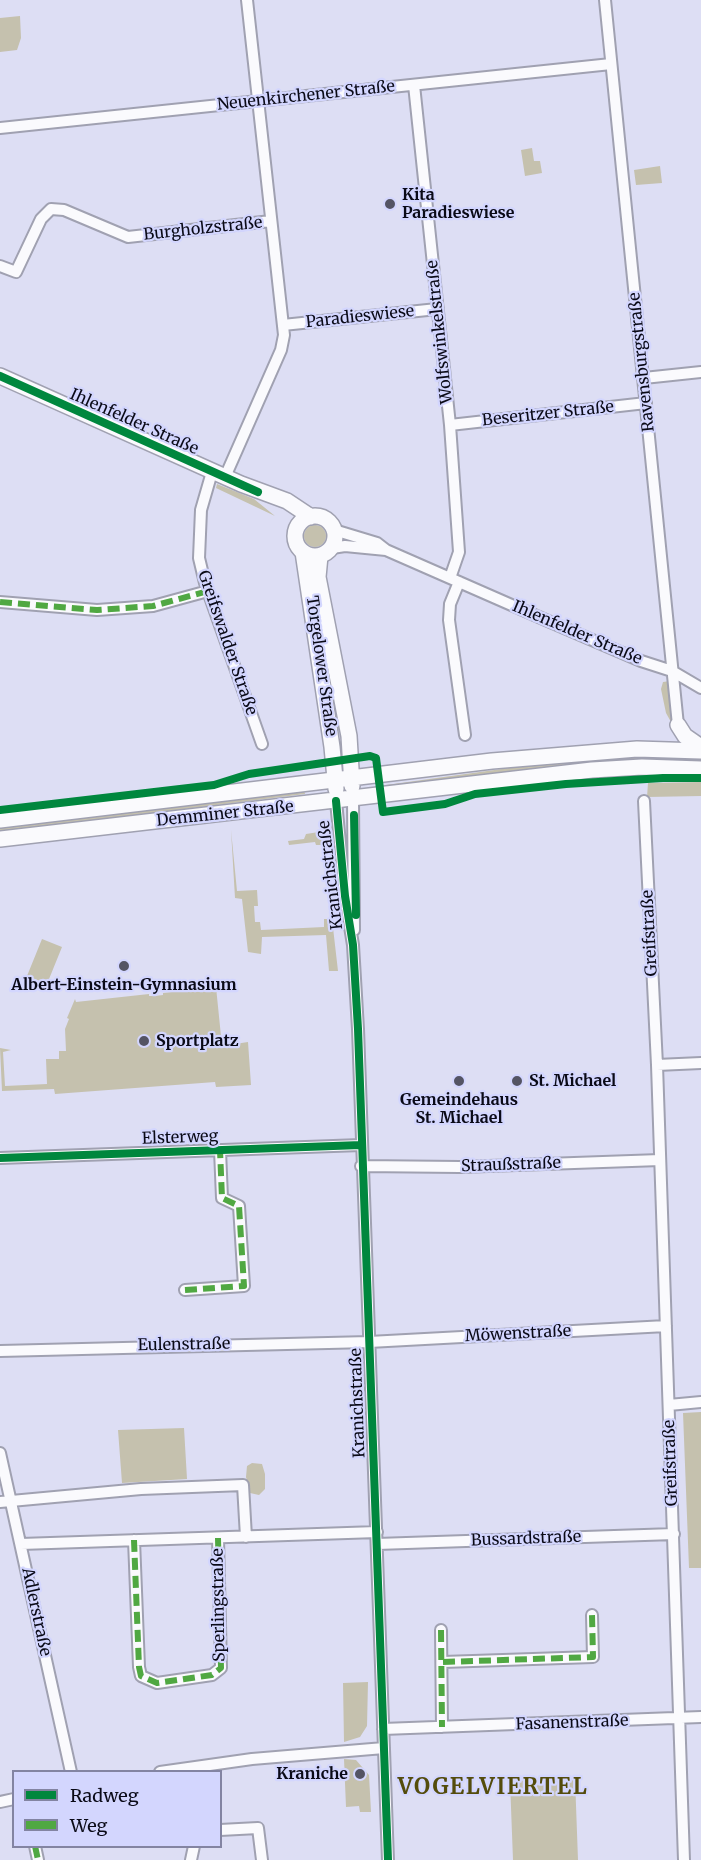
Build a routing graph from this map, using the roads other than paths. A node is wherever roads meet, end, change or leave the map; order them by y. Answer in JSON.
{"nodes":[{"id":1,"x":247,"y":0,"type":"edge"},
{"id":2,"x":605,"y":0,"type":"edge"},
{"id":3,"x":612,"y":63,"type":"junction"},
{"id":4,"x":414,"y":85,"type":"junction"},
{"id":5,"x":258,"y":101,"type":"junction"},
{"id":6,"x":0,"y":128,"type":"edge"},
{"id":7,"x":271,"y":221,"type":"junction"},
{"id":8,"x":0,"y":266,"type":"edge"},
{"id":9,"x":437,"y":309,"type":"junction"},
{"id":10,"x":283,"y":325,"type":"junction"},
{"id":11,"x":701,"y":372,"type":"edge"},
{"id":12,"x":0,"y":376,"type":"edge"},
{"id":13,"x":644,"y":378,"type":"junction"},
{"id":14,"x":646,"y":403,"type":"junction"},
{"id":15,"x":450,"y":425,"type":"junction"},
{"id":16,"x":219,"y":474,"type":"junction"},
{"id":17,"x":258,"y":492,"type":"junction"},
{"id":18,"x":311,"y":517,"type":"junction"},
{"id":19,"x":296,"y":529,"type":"junction"},
{"id":20,"x":334,"y":530,"type":"junction"},
{"id":21,"x":386,"y":550,"type":"junction"},
{"id":22,"x":303,"y":552,"type":"junction"},
{"id":23,"x":326,"y":552,"type":"junction"},
{"id":24,"x":454,"y":580,"type":"junction"},
{"id":25,"x":208,"y":591,"type":"junction"},
{"id":26,"x":0,"y":602,"type":"edge"},
{"id":27,"x":672,"y":671,"type":"junction"},
{"id":28,"x":701,"y":688,"type":"edge"},
{"id":29,"x":678,"y":724,"type":"joint"},
{"id":30,"x":465,"y":735,"type":"dead end"},
{"id":31,"x":262,"y":744,"type":"dead end"},
{"id":32,"x":701,"y":749,"type":"edge"},
{"id":33,"x":701,"y":769,"type":"edge"},
{"id":34,"x":352,"y":779,"type":"junction"},
{"id":35,"x":335,"y":781,"type":"junction"},
{"id":36,"x":353,"y":799,"type":"junction"},
{"id":37,"x":336,"y":801,"type":"junction"},
{"id":38,"x":644,"y":801,"type":"dead end"},
{"id":39,"x":0,"y":820,"type":"edge"},
{"id":40,"x":0,"y":839,"type":"edge"},
{"id":41,"x":353,"y":945,"type":"junction"},
{"id":42,"x":701,"y":1062,"type":"edge"},
{"id":43,"x":657,"y":1065,"type":"junction"},
{"id":44,"x":361,"y":1145,"type":"junction"},
{"id":45,"x":220,"y":1150,"type":"junction"},
{"id":46,"x":0,"y":1158,"type":"edge"},
{"id":47,"x":660,"y":1160,"type":"junction"},
{"id":48,"x":362,"y":1166,"type":"junction"},
{"id":49,"x":185,"y":1290,"type":"dead end"},
{"id":50,"x":666,"y":1326,"type":"junction"},
{"id":51,"x":369,"y":1342,"type":"junction"},
{"id":52,"x":0,"y":1351,"type":"edge"},
{"id":53,"x":701,"y":1402,"type":"edge"},
{"id":54,"x":669,"y":1405,"type":"junction"},
{"id":55,"x":0,"y":1453,"type":"edge"},
{"id":56,"x":5,"y":1501,"type":"edge"},
{"id":57,"x":377,"y":1532,"type":"junction"},
{"id":58,"x":674,"y":1534,"type":"junction"},
{"id":59,"x":246,"y":1537,"type":"junction"},
{"id":60,"x":218,"y":1538,"type":"junction"},
{"id":61,"x":134,"y":1540,"type":"junction"},
{"id":62,"x":21,"y":1544,"type":"junction"},
{"id":63,"x":377,"y":1544,"type":"junction"},
{"id":64,"x":592,"y":1615,"type":"dead end"},
{"id":65,"x":441,"y":1630,"type":"dead end"},
{"id":66,"x":443,"y":1662,"type":"junction"},
{"id":67,"x":701,"y":1717,"type":"edge"},
{"id":68,"x":677,"y":1719,"type":"junction"},
{"id":69,"x":442,"y":1727,"type":"junction"},
{"id":70,"x":383,"y":1729,"type":"junction"},
{"id":71,"x":384,"y":1748,"type":"junction"},
{"id":72,"x":194,"y":1769,"type":"edge"},
{"id":73,"x":71,"y":1770,"type":"edge"},
{"id":74,"x":222,"y":1830,"type":"edge"},
{"id":75,"x":262,"y":1860,"type":"edge"},
{"id":76,"x":388,"y":1860,"type":"edge"},
{"id":77,"x":684,"y":1860,"type":"edge"}],
"edges":[{"from":1,"to":5,"type":"street","name":"Burgholzstraße"},
{"from":2,"to":3,"type":"street","name":"Ravensburgstraße"},
{"from":3,"to":4,"type":"street","name":"Neuenkirchener Straße"},
{"from":3,"to":13,"type":"street","name":"Ravensburgstraße"},
{"from":4,"to":5,"type":"street","name":"Neuenkirchener Straße"},
{"from":4,"to":9,"type":"street","name":"Wolfswinkelstraße"},
{"from":5,"to":6,"type":"street","name":"Neuenkirchener Straße"},
{"from":5,"to":7,"type":"street","name":"Burgholzstraße"},
{"from":7,"to":8,"type":"street","name":"Burgholzstraße"},
{"from":7,"to":10,"type":"street","name":"Burgholzstraße"},
{"from":9,"to":10,"type":"street","name":"Paradieswiese"},
{"from":9,"to":15,"type":"street","name":"Wolfswinkelstraße"},
{"from":10,"to":16,"type":"street","name":"Burgholzstraße"},
{"from":11,"to":13,"type":"street"},
{"from":12,"to":16,"type":"main road","name":"Ihlenfelder Straße"},
{"from":13,"to":14,"type":"street","name":"Ravensburgstraße"},
{"from":14,"to":15,"type":"street","name":"Beseritzer Straße"},
{"from":14,"to":27,"type":"street","name":"Ravensburgstraße"},
{"from":15,"to":24,"type":"street","name":"Wolfswinkelstraße"},
{"from":16,"to":17,"type":"main road","name":"Ihlenfelder Straße"},
{"from":16,"to":25,"type":"street","name":"Greifswalder Straße"},
{"from":17,"to":18,"type":"main road","name":"Ihlenfelder Straße"},
{"from":17,"to":19,"type":"main road","name":"Ihlenfelder Straße"},
{"from":18,"to":19,"type":"main road"},
{"from":18,"to":20,"type":"main road","name":"Ihlenfelder Straße"},
{"from":19,"to":22,"type":"main road","name":"Ihlenfelder Straße"},
{"from":20,"to":21,"type":"street","name":"Ihlenfelder Straße"},
{"from":20,"to":23,"type":"main road"},
{"from":21,"to":23,"type":"street","name":"Ihlenfelder Straße"},
{"from":21,"to":24,"type":"street","name":"Ihlenfelder Straße"},
{"from":22,"to":23,"type":"main road","name":"Ihlenfelder Straße"},
{"from":22,"to":35,"type":"main road","name":"Torgelower Straße"},
{"from":23,"to":34,"type":"main road","name":"Torgelower Straße"},
{"from":24,"to":27,"type":"street","name":"Ihlenfelder Straße"},
{"from":24,"to":30,"type":"street","name":"Wolfswinkelstraße"},
{"from":25,"to":26,"type":"street"},
{"from":25,"to":31,"type":"street","name":"Greifswalder Straße"},
{"from":27,"to":28,"type":"street","name":"Ihlenfelder Straße"},
{"from":27,"to":29,"type":"street","name":"Ravensburgstraße"},
{"from":29,"to":32,"type":"main road"},
{"from":32,"to":34,"type":"main road","name":"Demminer Straße"},
{"from":33,"to":36,"type":"main road","name":"Demminer Straße"},
{"from":34,"to":35,"type":"main road","name":"Demminer Straße"},
{"from":34,"to":36,"type":"main road","name":"Torgelower Straße"},
{"from":35,"to":37,"type":"main road","name":"Torgelower Straße"},
{"from":35,"to":39,"type":"main road","name":"Demminer Straße"},
{"from":36,"to":37,"type":"main road","name":"Demminer Straße"},
{"from":36,"to":41,"type":"street","name":"Kranichstraße"},
{"from":37,"to":40,"type":"main road","name":"Demminer Straße"},
{"from":37,"to":41,"type":"street","name":"Kranichstraße"},
{"from":38,"to":43,"type":"street","name":"Greifstraße"},
{"from":41,"to":44,"type":"street","name":"Kranichstraße"},
{"from":42,"to":43,"type":"street"},
{"from":43,"to":47,"type":"street","name":"Greifstraße"},
{"from":44,"to":45,"type":"street","name":"Elsterweg"},
{"from":44,"to":48,"type":"street","name":"Kranichstraße"},
{"from":45,"to":46,"type":"street","name":"Elsterweg"},
{"from":45,"to":49,"type":"street","name":"Elsterweg"},
{"from":47,"to":48,"type":"street","name":"Straußstraße"},
{"from":47,"to":50,"type":"street","name":"Greifstraße"},
{"from":48,"to":51,"type":"street","name":"Kranichstraße"},
{"from":50,"to":51,"type":"street","name":"Möwenstraße"},
{"from":50,"to":54,"type":"street","name":"Greifstraße"},
{"from":51,"to":52,"type":"street","name":"Eulenstraße"},
{"from":51,"to":57,"type":"street","name":"Kranichstraße"},
{"from":53,"to":54,"type":"street"},
{"from":54,"to":58,"type":"street","name":"Greifstraße"},
{"from":55,"to":56,"type":"street","name":"Adlerstraße"},
{"from":56,"to":59,"type":"street","name":"Sperlingstraße"},
{"from":56,"to":62,"type":"street","name":"Adlerstraße"},
{"from":57,"to":59,"type":"street","name":"Sperlingstraße"},
{"from":57,"to":63,"type":"street","name":"Kranichstraße"},
{"from":58,"to":63,"type":"street","name":"Bussardstraße"},
{"from":58,"to":68,"type":"street","name":"Greifstraße"},
{"from":59,"to":60,"type":"street","name":"Sperlingstraße"},
{"from":60,"to":61,"type":"street","name":"Sperlingstraße"},
{"from":60,"to":61,"type":"street","name":"Sperlingstraße"},
{"from":61,"to":62,"type":"street","name":"Sperlingstraße"},
{"from":62,"to":73,"type":"street","name":"Adlerstraße"},
{"from":63,"to":70,"type":"street","name":"Kranichstraße"},
{"from":64,"to":66,"type":"street"},
{"from":65,"to":66,"type":"street"},
{"from":66,"to":69,"type":"street"},
{"from":67,"to":68,"type":"street","name":"Fasanenstraße"},
{"from":68,"to":69,"type":"street","name":"Fasanenstraße"},
{"from":68,"to":77,"type":"street","name":"Greifstraße"},
{"from":69,"to":70,"type":"street","name":"Fasanenstraße"},
{"from":70,"to":71,"type":"street","name":"Kranichstraße"},
{"from":71,"to":72,"type":"street"},
{"from":71,"to":76,"type":"street","name":"Kranichstraße"},
{"from":74,"to":75,"type":"street"}]}
